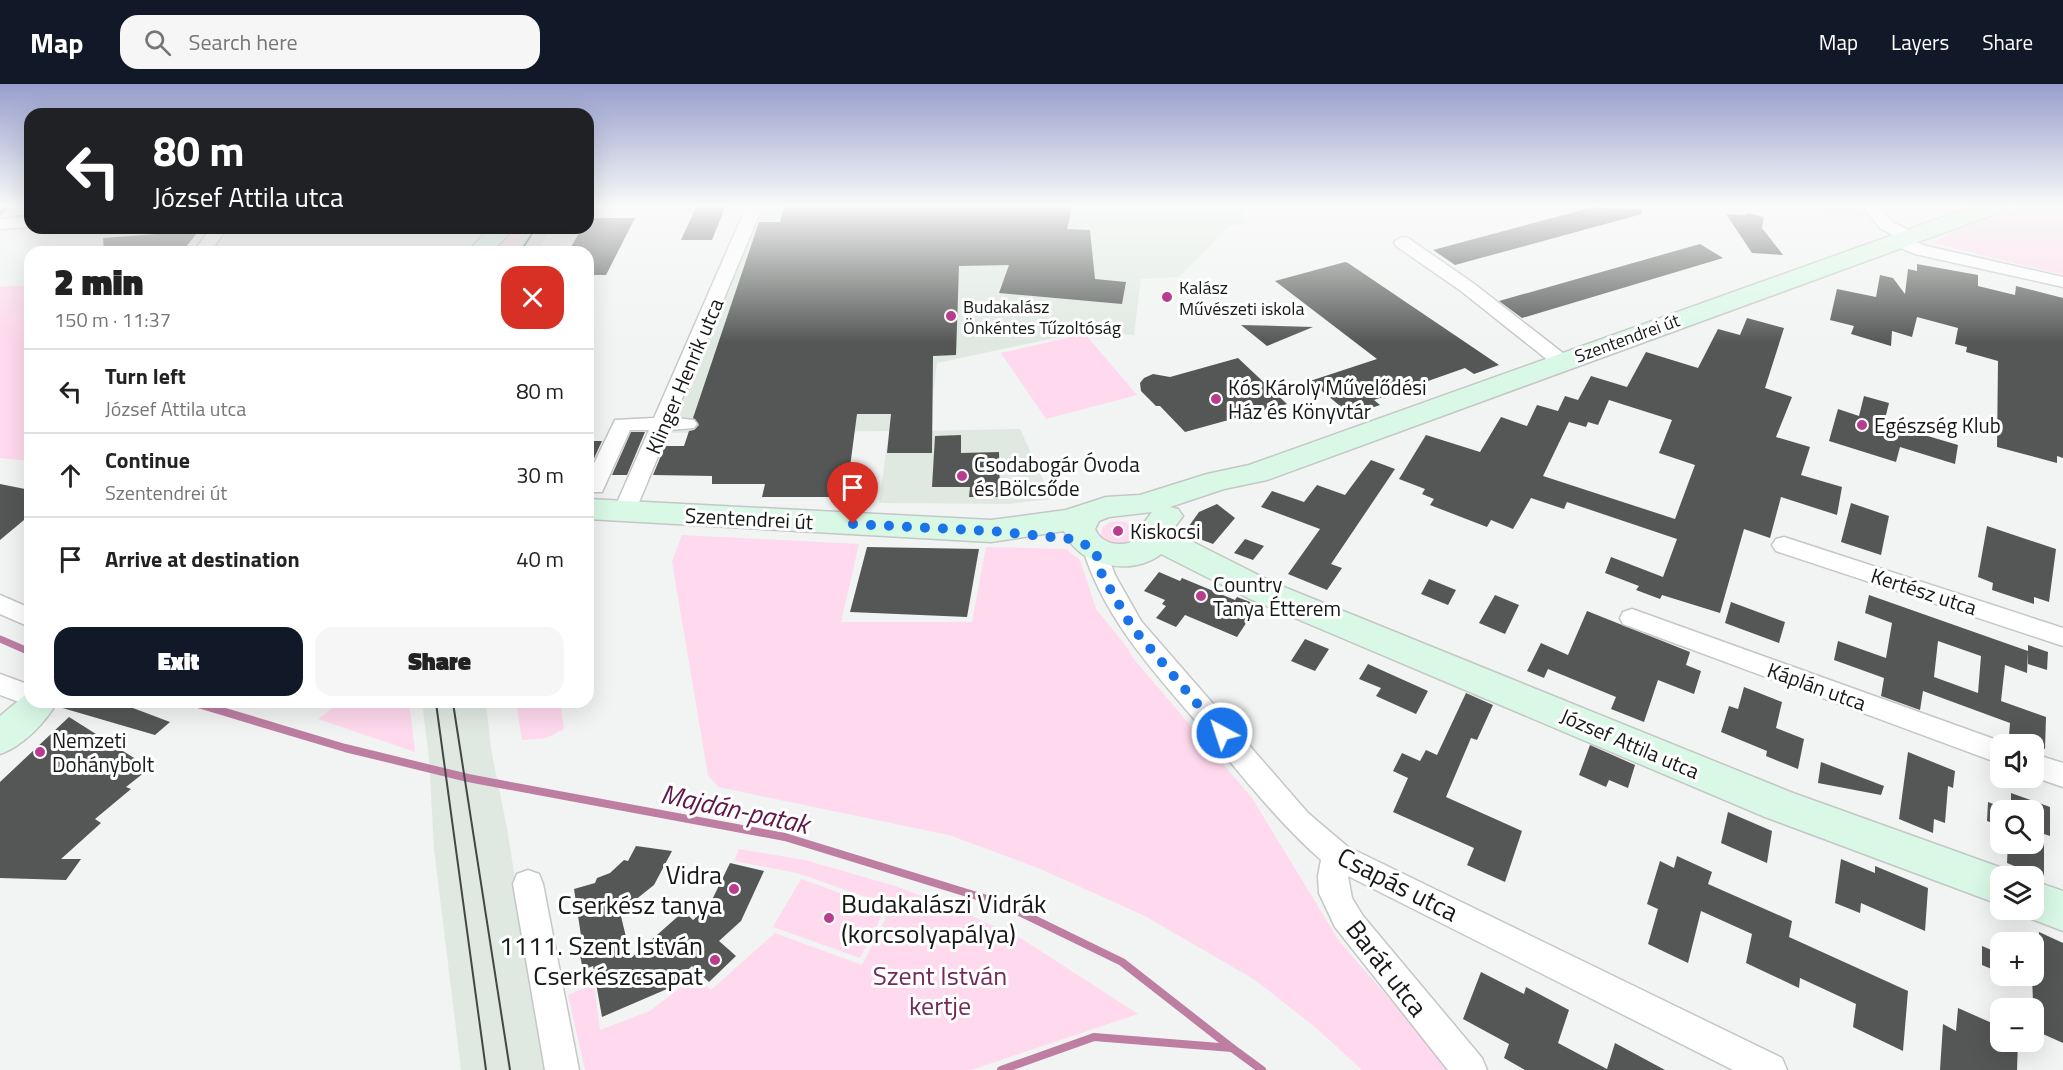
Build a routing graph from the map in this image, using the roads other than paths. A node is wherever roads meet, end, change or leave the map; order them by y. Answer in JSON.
{"nodes":[{"id":1,"x":736,"y":251,"type":"edge"},
{"id":2,"x":1415,"y":251,"type":"edge"},
{"id":3,"x":1871,"y":251,"type":"edge"},
{"id":4,"x":1925,"y":251,"type":"edge"},
{"id":5,"x":2063,"y":282,"type":"edge"},
{"id":6,"x":1561,"y":361,"type":"junction"},
{"id":7,"x":663,"y":424,"type":"junction"},
{"id":8,"x":687,"y":424,"type":"dead end"},
{"id":9,"x":1256,"y":473,"type":"junction"},
{"id":10,"x":594,"y":491,"type":"edge"},
{"id":11,"x":594,"y":499,"type":"edge"},
{"id":12,"x":1123,"y":506,"type":"junction"},
{"id":13,"x":624,"y":512,"type":"junction"},
{"id":14,"x":1089,"y":535,"type":"junction"},
{"id":15,"x":1144,"y":542,"type":"junction"},
{"id":16,"x":1784,"y":545,"type":"dead end"},
{"id":17,"x":1112,"y":591,"type":"junction"},
{"id":18,"x":0,"y":604,"type":"edge"},
{"id":19,"x":24,"y":615,"type":"edge"},
{"id":20,"x":1632,"y":618,"type":"dead end"},
{"id":21,"x":2063,"y":637,"type":"edge"},
{"id":22,"x":0,"y":684,"type":"edge"},
{"id":23,"x":24,"y":694,"type":"edge"},
{"id":24,"x":33,"y":708,"type":"edge"},
{"id":25,"x":0,"y":739,"type":"edge"},
{"id":26,"x":1990,"y":749,"type":"edge"},
{"id":27,"x":2044,"y":769,"type":"edge"},
{"id":28,"x":2063,"y":776,"type":"edge"},
{"id":29,"x":1336,"y":856,"type":"junction"},
{"id":30,"x":1990,"y":882,"type":"edge"},
{"id":31,"x":528,"y":884,"type":"dead end"},
{"id":32,"x":2044,"y":904,"type":"edge"},
{"id":33,"x":2063,"y":911,"type":"edge"},
{"id":34,"x":562,"y":1070,"type":"edge"},
{"id":35,"x":1470,"y":1070,"type":"edge"},
{"id":36,"x":1770,"y":1070,"type":"edge"}],
"edges":[{"from":1,"to":7,"type":"street","name":"Klinger Henrik utca"},
{"from":2,"to":6,"type":"street"},
{"from":3,"to":6,"type":"main road","name":"Szentendrei út"},
{"from":4,"to":5,"type":"street"},
{"from":6,"to":9,"type":"main road","name":"Szentendrei út"},
{"from":7,"to":8,"type":"street"},
{"from":7,"to":10,"type":"street"},
{"from":7,"to":13,"type":"street","name":"Klinger Henrik utca"},
{"from":9,"to":12,"type":"main road"},
{"from":9,"to":15,"type":"main road"},
{"from":11,"to":13,"type":"main road","name":"Szentendrei út"},
{"from":12,"to":14,"type":"main road"},
{"from":12,"to":15,"type":"main road"},
{"from":13,"to":14,"type":"main road","name":"Szentendrei út"},
{"from":14,"to":15,"type":"main road"},
{"from":14,"to":17,"type":"street","name":"Csapás utca"},
{"from":15,"to":17,"type":"street"},
{"from":15,"to":30,"type":"main road","name":"József Attila utca"},
{"from":16,"to":21,"type":"street","name":"Kertész utca"},
{"from":17,"to":29,"type":"street","name":"Csapás utca"},
{"from":18,"to":19,"type":"street"},
{"from":20,"to":26,"type":"street","name":"Káplán utca"},
{"from":22,"to":23,"type":"street"},
{"from":24,"to":25,"type":"main road"},
{"from":27,"to":28,"type":"street"},
{"from":29,"to":35,"type":"street","name":"Barát utca"},
{"from":29,"to":36,"type":"street","name":"Csapás utca"},
{"from":31,"to":34,"type":"street"},
{"from":32,"to":33,"type":"main road"}]}
